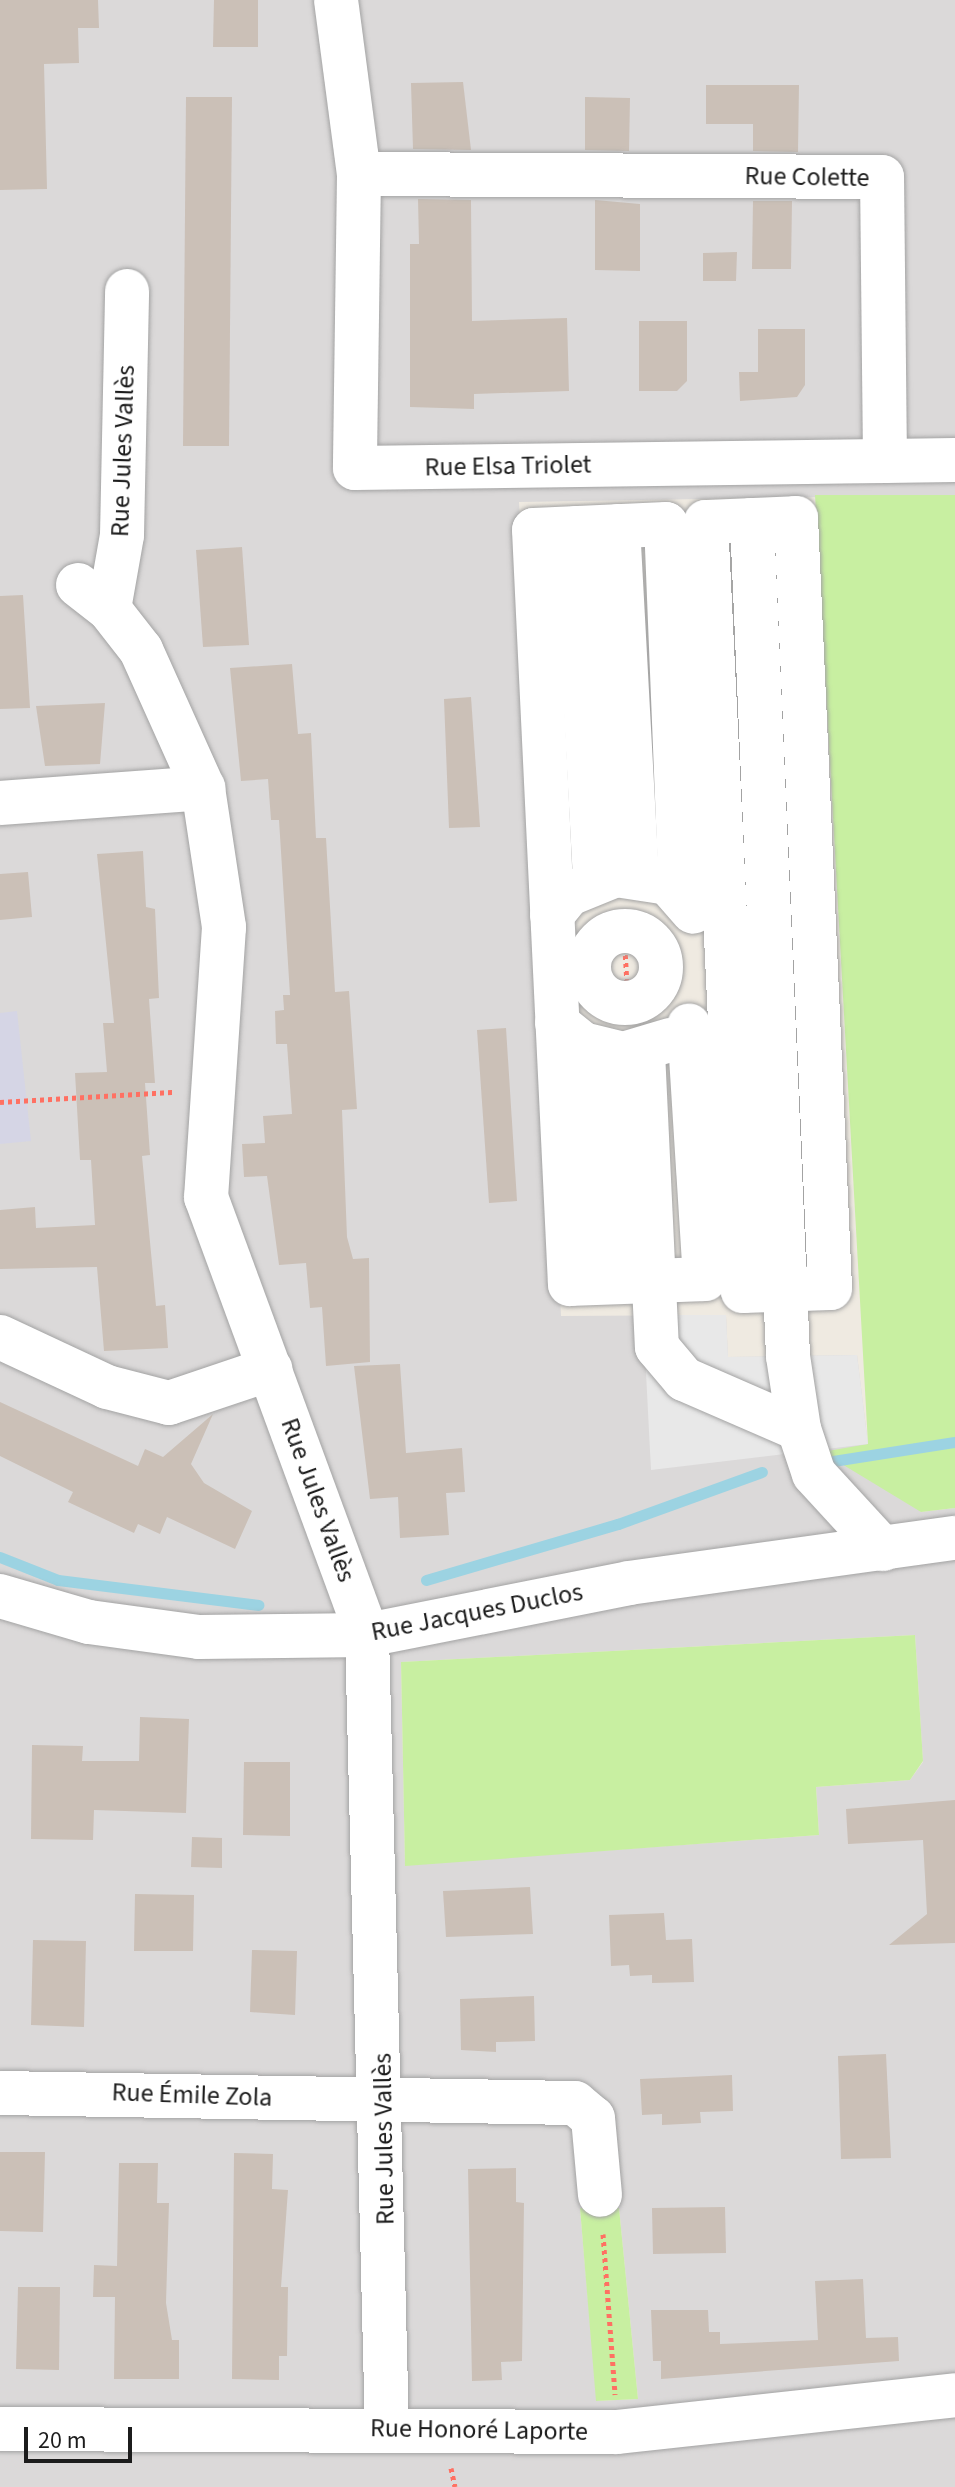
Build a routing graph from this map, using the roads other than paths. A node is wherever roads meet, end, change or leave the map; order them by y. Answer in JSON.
{"nodes":[{"id":1,"x":336,"y":0,"type":"edge"},
{"id":2,"x":359,"y":174,"type":"junction"},
{"id":3,"x":127,"y":291,"type":"dead end"},
{"id":4,"x":955,"y":460,"type":"edge"},
{"id":5,"x":885,"y":461,"type":"junction"},
{"id":6,"x":597,"y":527,"type":"junction"},
{"id":7,"x":203,"y":788,"type":"junction"},
{"id":8,"x":0,"y":803,"type":"edge"},
{"id":9,"x":618,"y":876,"type":"junction"},
{"id":10,"x":681,"y":896,"type":"junction"},
{"id":11,"x":790,"y":907,"type":"junction"},
{"id":12,"x":724,"y":910,"type":"junction"},
{"id":13,"x":679,"y":963,"type":"junction"},
{"id":14,"x":582,"y":969,"type":"junction"},
{"id":15,"x":689,"y":1026,"type":"junction"},
{"id":16,"x":624,"y":1052,"type":"junction"},
{"id":17,"x":633,"y":1282,"type":"junction"},
{"id":18,"x":787,"y":1290,"type":"junction"},
{"id":19,"x":0,"y":1337,"type":"edge"},
{"id":20,"x":270,"y":1369,"type":"junction"},
{"id":21,"x":799,"y":1429,"type":"junction"},
{"id":22,"x":955,"y":1538,"type":"edge"},
{"id":23,"x":883,"y":1549,"type":"junction"},
{"id":24,"x":0,"y":1596,"type":"edge"},
{"id":25,"x":367,"y":1635,"type":"junction"},
{"id":26,"x":0,"y":2093,"type":"edge"},
{"id":27,"x":384,"y":2104,"type":"junction"},
{"id":28,"x":600,"y":2195,"type":"road end"},
{"id":29,"x":955,"y":2395,"type":"edge"},
{"id":30,"x":387,"y":2428,"type":"junction"},
{"id":31,"x":0,"y":2429,"type":"edge"}],
"edges":[{"from":1,"to":2,"type":"street","name":"Rue Elsa Triolet"},
{"from":2,"to":5,"type":"street","name":"Rue Colette"},
{"from":2,"to":5,"type":"street","name":"Rue Elsa Triolet"},
{"from":3,"to":7,"type":"street","name":"Rue Jules Vallès"},
{"from":4,"to":5,"type":"street","name":"Rue Elsa Triolet"},
{"from":6,"to":9,"type":"street"},
{"from":6,"to":10,"type":"street"},
{"from":6,"to":14,"type":"street"},
{"from":7,"to":8,"type":"street"},
{"from":7,"to":20,"type":"street","name":"Rue Jules Vallès"},
{"from":9,"to":10,"type":"street"},
{"from":9,"to":14,"type":"street"},
{"from":9,"to":14,"type":"street"},
{"from":10,"to":13,"type":"street"},
{"from":11,"to":12,"type":"street"},
{"from":11,"to":12,"type":"street"},
{"from":11,"to":18,"type":"street"},
{"from":12,"to":18,"type":"street"},
{"from":13,"to":14,"type":"street"},
{"from":13,"to":15,"type":"street"},
{"from":14,"to":16,"type":"street"},
{"from":14,"to":16,"type":"street"},
{"from":14,"to":17,"type":"street"},
{"from":15,"to":16,"type":"street"},
{"from":15,"to":17,"type":"street"},
{"from":16,"to":17,"type":"street"},
{"from":17,"to":21,"type":"street"},
{"from":18,"to":21,"type":"street"},
{"from":19,"to":20,"type":"street"},
{"from":20,"to":25,"type":"street","name":"Rue Jules Vallès"},
{"from":21,"to":23,"type":"street"},
{"from":22,"to":23,"type":"street","name":"Rue Jacques Duclos"},
{"from":23,"to":25,"type":"street","name":"Rue Jacques Duclos"},
{"from":24,"to":25,"type":"street","name":"Rue Jacques Duclos"},
{"from":25,"to":27,"type":"street","name":"Rue Jules Vallès"},
{"from":26,"to":27,"type":"street","name":"Rue Émile Zola"},
{"from":27,"to":28,"type":"street","name":"Rue Émile Zola"},
{"from":27,"to":30,"type":"street","name":"Rue Jules Vallès"},
{"from":29,"to":30,"type":"street","name":"Rue Honoré Laporte"},
{"from":30,"to":31,"type":"street","name":"Rue Honoré Laporte"}]}
